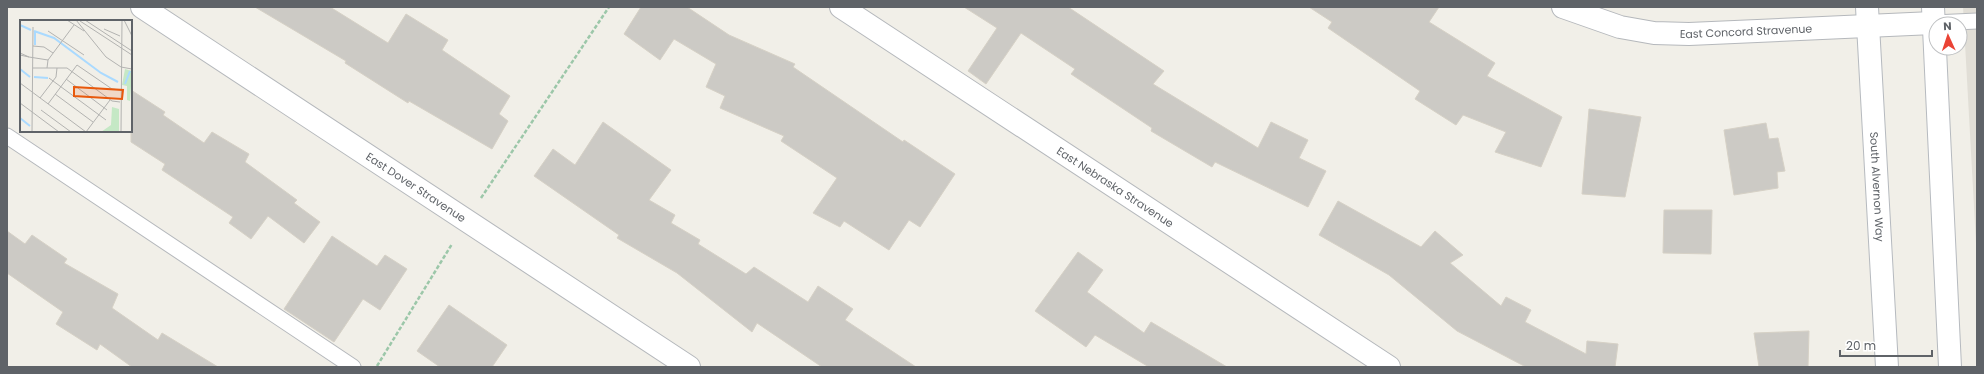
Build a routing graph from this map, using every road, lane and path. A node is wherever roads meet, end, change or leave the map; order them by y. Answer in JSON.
{"nodes":[{"id":1,"x":142,"y":7,"type":"edge"},
{"id":2,"x":609,"y":7,"type":"edge"},
{"id":3,"x":841,"y":7,"type":"edge"},
{"id":4,"x":1563,"y":7,"type":"edge"},
{"id":5,"x":1933,"y":15,"type":"edge"},
{"id":6,"x":1868,"y":16,"type":"edge"},
{"id":7,"x":1977,"y":21,"type":"edge"},
{"id":8,"x":7,"y":136,"type":"edge"},
{"id":9,"x":466,"y":220,"type":"junction"},
{"id":10,"x":353,"y":367,"type":"edge"},
{"id":11,"x":377,"y":367,"type":"edge"},
{"id":12,"x":689,"y":367,"type":"edge"},
{"id":13,"x":1389,"y":367,"type":"edge"},
{"id":14,"x":1887,"y":367,"type":"edge"},
{"id":15,"x":1950,"y":367,"type":"edge"}],
"edges":[{"from":1,"to":9,"type":"street","name":"East Dover Stravenue"},
{"from":2,"to":9,"type":"path"},
{"from":3,"to":13,"type":"street","name":"East Nebraska Stravenue"},
{"from":4,"to":6,"type":"street","name":"East Concord Stravenue"},
{"from":5,"to":6,"type":"street","name":"East Concord Stravenue"},
{"from":5,"to":7,"type":"lane"},
{"from":5,"to":15,"type":"street"},
{"from":6,"to":14,"type":"street","name":"South Alvernon Way"},
{"from":8,"to":10,"type":"lane"},
{"from":9,"to":11,"type":"path"},
{"from":9,"to":12,"type":"street","name":"East Dover Stravenue"}]}
